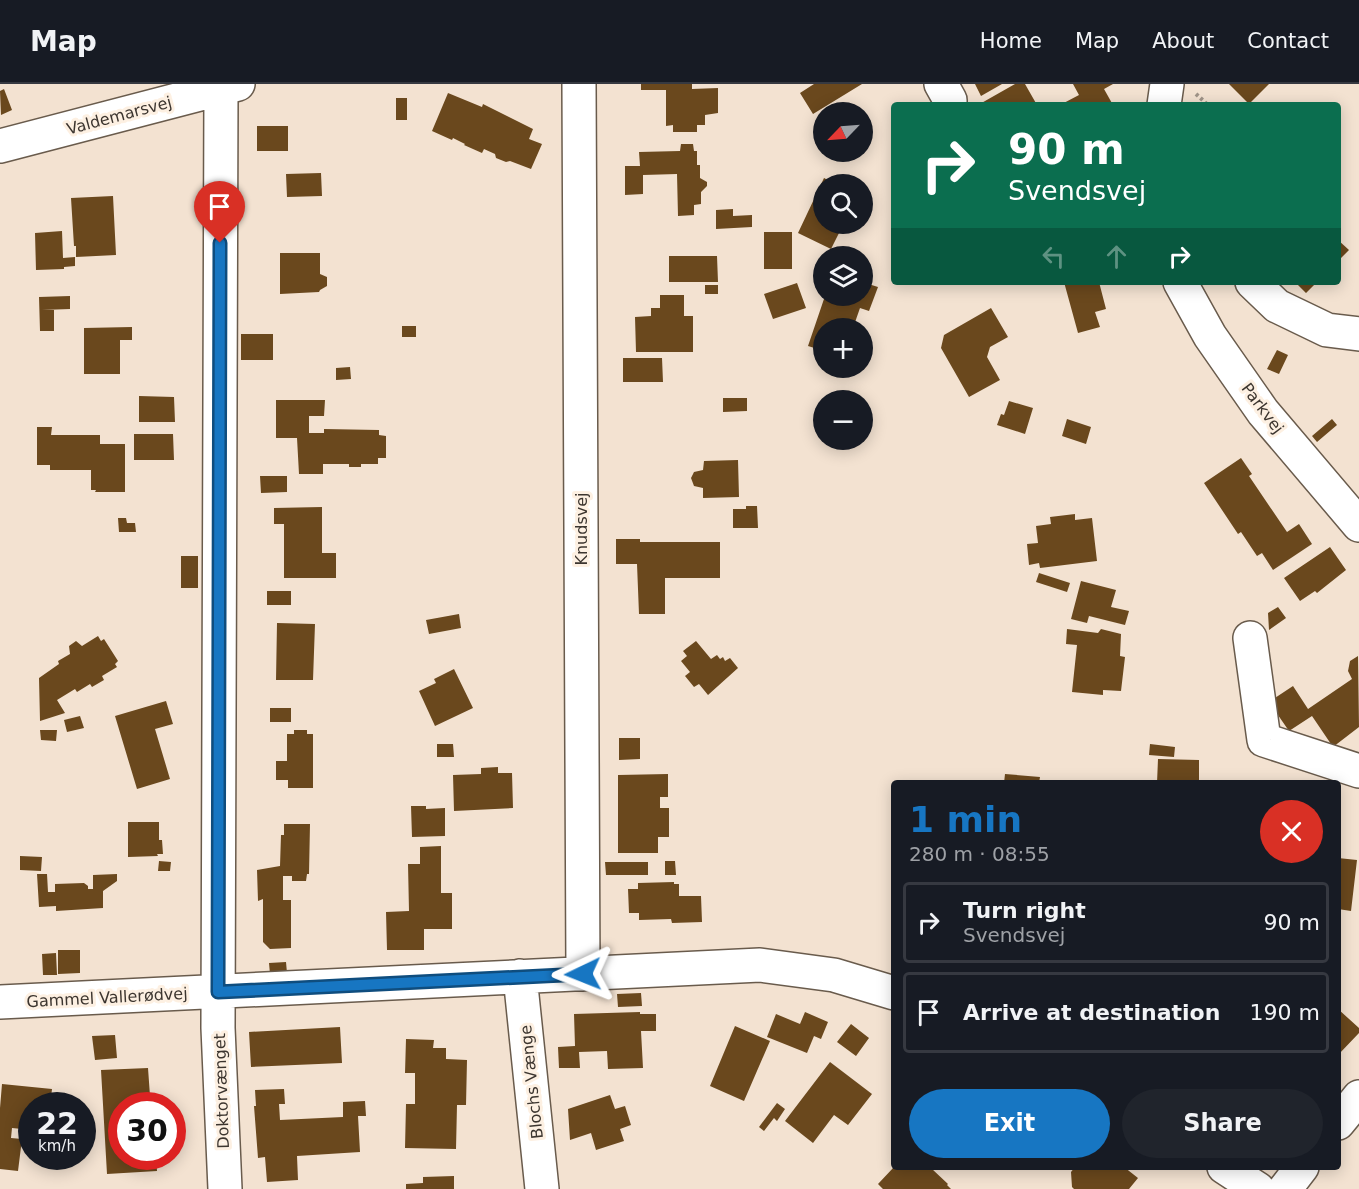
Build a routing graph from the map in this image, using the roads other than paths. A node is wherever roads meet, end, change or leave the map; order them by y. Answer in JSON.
{"nodes":[{"id":1,"x":579,"y":84,"type":"edge"},
{"id":2,"x":941,"y":84,"type":"edge"},
{"id":3,"x":1167,"y":84,"type":"edge"},
{"id":4,"x":229,"y":86,"type":"edge"},
{"id":5,"x":950,"y":102,"type":"edge"},
{"id":6,"x":1164,"y":102,"type":"edge"},
{"id":7,"x":0,"y":146,"type":"edge"},
{"id":8,"x":1182,"y":285,"type":"edge"},
{"id":9,"x":1255,"y":285,"type":"edge"},
{"id":10,"x":1359,"y":334,"type":"edge"},
{"id":11,"x":1359,"y":525,"type":"edge"},
{"id":12,"x":1250,"y":638,"type":"dead end"},
{"id":13,"x":1359,"y":771,"type":"edge"},
{"id":14,"x":583,"y":974,"type":"junction"},
{"id":15,"x":520,"y":976,"type":"junction"},
{"id":16,"x":218,"y":992,"type":"junction"},
{"id":17,"x":891,"y":992,"type":"edge"},
{"id":18,"x":0,"y":1002,"type":"edge"},
{"id":19,"x":1359,"y":1097,"type":"edge"},
{"id":20,"x":1341,"y":1119,"type":"edge"},
{"id":21,"x":1229,"y":1170,"type":"edge"},
{"id":22,"x":1300,"y":1170,"type":"edge"},
{"id":23,"x":225,"y":1189,"type":"edge"},
{"id":24,"x":542,"y":1189,"type":"edge"},
{"id":25,"x":1258,"y":1189,"type":"edge"},
{"id":26,"x":1285,"y":1189,"type":"edge"}],
"edges":[{"from":1,"to":14,"type":"street","name":"Knudsvej"},
{"from":2,"to":5,"type":"street"},
{"from":3,"to":6,"type":"street"},
{"from":4,"to":7,"type":"street","name":"Valdemarsvej"},
{"from":4,"to":16,"type":"street","name":"Doktorvænget"},
{"from":8,"to":11,"type":"street","name":"Parkvej"},
{"from":9,"to":10,"type":"street"},
{"from":12,"to":13,"type":"street"},
{"from":14,"to":15,"type":"street","name":"Gammel Vallerødvej"},
{"from":14,"to":17,"type":"street","name":"Gammel Vallerødvej"},
{"from":15,"to":16,"type":"street","name":"Gammel Vallerødvej"},
{"from":15,"to":24,"type":"street","name":"Blochs Vænge"},
{"from":16,"to":18,"type":"street","name":"Gammel Vallerødvej"},
{"from":16,"to":23,"type":"street","name":"Doktorvænget"},
{"from":19,"to":20,"type":"street"},
{"from":21,"to":25,"type":"street"},
{"from":22,"to":26,"type":"street"}]}
